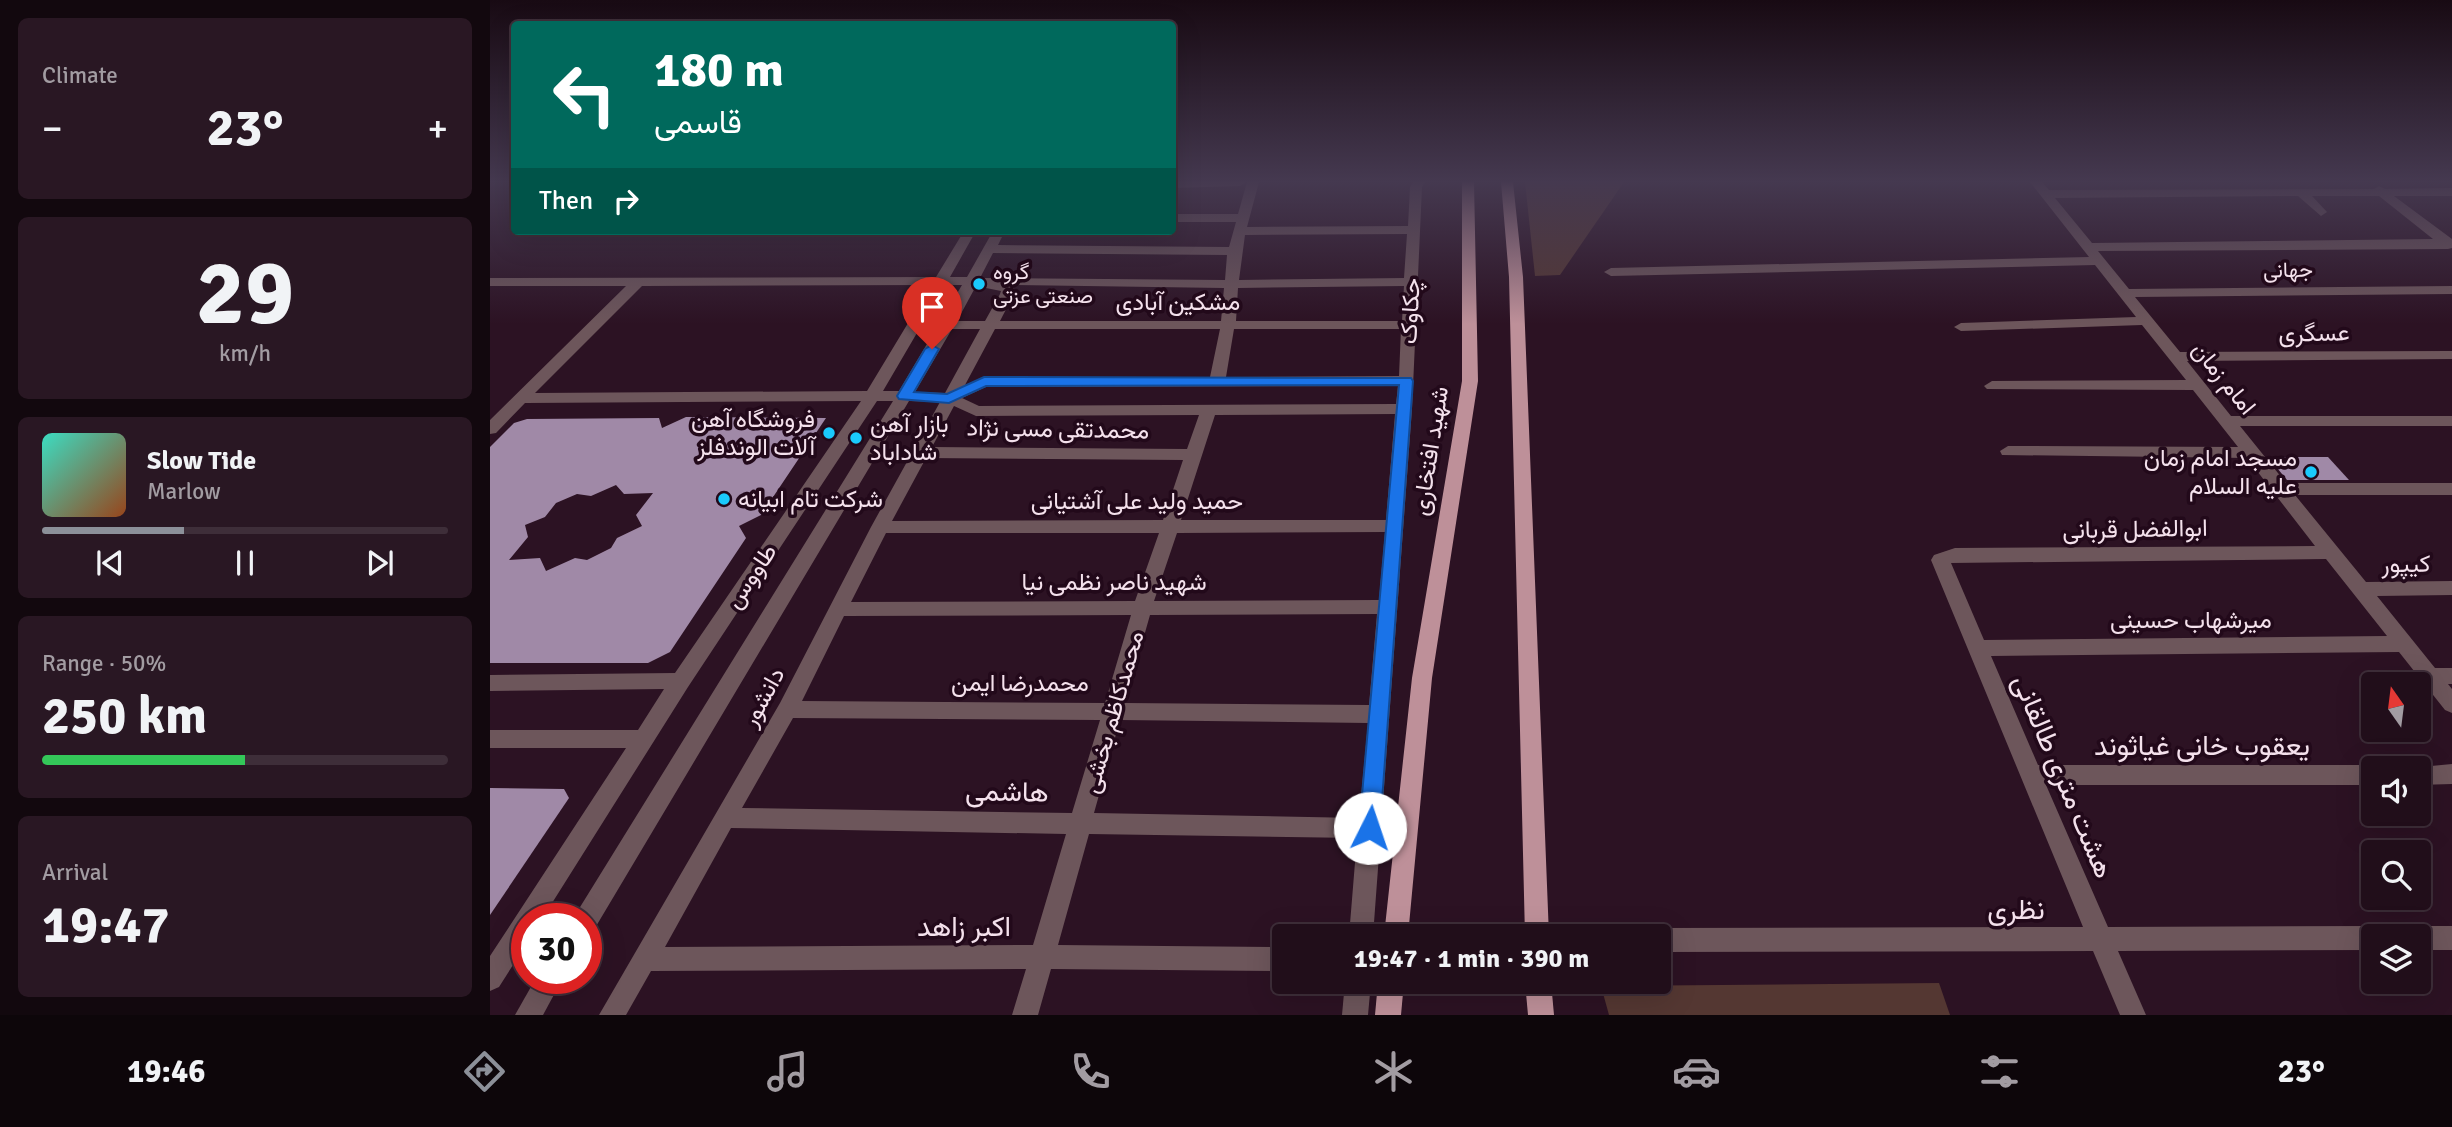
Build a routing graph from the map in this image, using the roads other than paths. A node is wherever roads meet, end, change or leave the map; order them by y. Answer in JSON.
{"nodes":[{"id":1,"x":1240,"y":229,"type":"edge"},
{"id":2,"x":1397,"y":229,"type":"edge"},
{"id":3,"x":1468,"y":229,"type":"edge"},
{"id":4,"x":1511,"y":229,"type":"edge"},
{"id":5,"x":2074,"y":229,"type":"edge"},
{"id":6,"x":2430,"y":229,"type":"edge"},
{"id":7,"x":1415,"y":230,"type":"joint"},
{"id":8,"x":968,"y":235,"type":"edge"},
{"id":9,"x":997,"y":235,"type":"edge"},
{"id":10,"x":2450,"y":245,"type":"edge"},
{"id":11,"x":2088,"y":247,"type":"junction"},
{"id":12,"x":989,"y":249,"type":"junction"},
{"id":13,"x":1234,"y":251,"type":"junction"},
{"id":14,"x":2099,"y":261,"type":"junction"},
{"id":15,"x":1611,"y":272,"type":"dead end"},
{"id":16,"x":972,"y":281,"type":"junction"},
{"id":17,"x":490,"y":282,"type":"edge"},
{"id":18,"x":1412,"y":282,"type":"junction"},
{"id":19,"x":637,"y":283,"type":"junction"},
{"id":20,"x":939,"y":283,"type":"junction"},
{"id":21,"x":1233,"y":284,"type":"junction"},
{"id":22,"x":2452,"y":290,"type":"edge"},
{"id":23,"x":2125,"y":293,"type":"junction"},
{"id":24,"x":2147,"y":321,"type":"junction"},
{"id":25,"x":1228,"y":325,"type":"junction"},
{"id":26,"x":1409,"y":325,"type":"junction"},
{"id":27,"x":947,"y":326,"type":"junction"},
{"id":28,"x":990,"y":326,"type":"junction"},
{"id":29,"x":1961,"y":327,"type":"dead end"},
{"id":30,"x":2452,"y":355,"type":"edge"},
{"id":31,"x":2176,"y":357,"type":"junction"},
{"id":32,"x":1406,"y":381,"type":"junction"},
{"id":33,"x":1217,"y":382,"type":"junction"},
{"id":34,"x":2198,"y":385,"type":"junction"},
{"id":35,"x":1992,"y":386,"type":"dead end"},
{"id":36,"x":872,"y":396,"type":"junction"},
{"id":37,"x":904,"y":396,"type":"junction"},
{"id":38,"x":522,"y":398,"type":"junction"},
{"id":39,"x":949,"y":398,"type":"junction"},
{"id":40,"x":1404,"y":409,"type":"junction"},
{"id":41,"x":1208,"y":412,"type":"junction"},
{"id":42,"x":2227,"y":421,"type":"junction"},
{"id":43,"x":2452,"y":421,"type":"edge"},
{"id":44,"x":490,"y":429,"type":"edge"},
{"id":45,"x":2008,"y":451,"type":"dead end"},
{"id":46,"x":920,"y":452,"type":"junction"},
{"id":47,"x":2252,"y":453,"type":"junction"},
{"id":48,"x":1195,"y":455,"type":"junction"},
{"id":49,"x":2281,"y":489,"type":"junction"},
{"id":50,"x":2452,"y":489,"type":"edge"},
{"id":51,"x":1172,"y":526,"type":"junction"},
{"id":52,"x":1393,"y":526,"type":"junction"},
{"id":53,"x":880,"y":527,"type":"junction"},
{"id":54,"x":2331,"y":552,"type":"junction"},
{"id":55,"x":1940,"y":560,"type":"joint"},
{"id":56,"x":2452,"y":588,"type":"edge"},
{"id":57,"x":2361,"y":589,"type":"junction"},
{"id":58,"x":1143,"y":606,"type":"junction"},
{"id":59,"x":1387,"y":607,"type":"junction"},
{"id":60,"x":840,"y":608,"type":"junction"},
{"id":61,"x":2404,"y":644,"type":"junction"},
{"id":62,"x":1977,"y":648,"type":"junction"},
{"id":63,"x":2427,"y":672,"type":"edge"},
{"id":64,"x":2431,"y":676,"type":"edge"},
{"id":65,"x":2452,"y":676,"type":"edge"},
{"id":66,"x":2431,"y":677,"type":"edge"},
{"id":67,"x":681,"y":681,"type":"junction"},
{"id":68,"x":490,"y":683,"type":"edge"},
{"id":69,"x":2452,"y":704,"type":"edge"},
{"id":70,"x":787,"y":709,"type":"junction"},
{"id":71,"x":1115,"y":710,"type":"junction"},
{"id":72,"x":1379,"y":714,"type":"junction"},
{"id":73,"x":644,"y":738,"type":"junction"},
{"id":74,"x":490,"y":739,"type":"edge"},
{"id":75,"x":2031,"y":775,"type":"junction"},
{"id":76,"x":2361,"y":775,"type":"edge"},
{"id":77,"x":2431,"y":775,"type":"edge"},
{"id":78,"x":2452,"y":775,"type":"edge"},
{"id":79,"x":727,"y":818,"type":"junction"},
{"id":80,"x":1082,"y":822,"type":"junction"},
{"id":81,"x":1370,"y":828,"type":"junction"},
{"id":82,"x":538,"y":903,"type":"edge"},
{"id":83,"x":596,"y":903,"type":"edge"},
{"id":84,"x":1362,"y":924,"type":"edge"},
{"id":85,"x":1397,"y":924,"type":"edge"},
{"id":86,"x":1537,"y":924,"type":"edge"},
{"id":87,"x":2361,"y":938,"type":"edge"},
{"id":88,"x":2431,"y":938,"type":"edge"},
{"id":89,"x":2452,"y":938,"type":"edge"},
{"id":90,"x":2100,"y":939,"type":"junction"},
{"id":91,"x":1671,"y":940,"type":"edge"},
{"id":92,"x":511,"y":945,"type":"edge"},
{"id":93,"x":1042,"y":957,"type":"junction"},
{"id":94,"x":644,"y":959,"type":"junction"},
{"id":95,"x":1272,"y":959,"type":"edge"},
{"id":96,"x":490,"y":978,"type":"edge"},
{"id":97,"x":541,"y":994,"type":"edge"},
{"id":98,"x":1356,"y":994,"type":"edge"},
{"id":99,"x":1390,"y":994,"type":"edge"},
{"id":100,"x":1539,"y":994,"type":"edge"},
{"id":101,"x":1543,"y":994,"type":"edge"},
{"id":102,"x":528,"y":1015,"type":"edge"},
{"id":103,"x":612,"y":1015,"type":"edge"},
{"id":104,"x":1025,"y":1015,"type":"edge"},
{"id":105,"x":1355,"y":1015,"type":"edge"},
{"id":106,"x":1388,"y":1015,"type":"edge"},
{"id":107,"x":1541,"y":1015,"type":"edge"},
{"id":108,"x":1552,"y":1015,"type":"edge"},
{"id":109,"x":2133,"y":1015,"type":"edge"}],
"edges":[{"from":1,"to":13,"type":"street"},
{"from":2,"to":7,"type":"street"},
{"from":3,"to":85,"type":"main road","name":"شهید افتخاری"},
{"from":4,"to":86,"type":"main road"},
{"from":5,"to":11,"type":"street","name":"امام زمان"},
{"from":6,"to":10,"type":"street"},
{"from":7,"to":18,"type":"street","name":"چکاوک"},
{"from":8,"to":20,"type":"street","name":"طاووس"},
{"from":9,"to":12,"type":"street","name":"طاووس"},
{"from":10,"to":11,"type":"street"},
{"from":11,"to":14,"type":"street","name":"امام زمان"},
{"from":12,"to":13,"type":"street"},
{"from":12,"to":16,"type":"street","name":"طاووس"},
{"from":13,"to":21,"type":"street"},
{"from":14,"to":15,"type":"street"},
{"from":14,"to":23,"type":"street","name":"امام زمان"},
{"from":16,"to":20,"type":"street"},
{"from":16,"to":21,"type":"street"},
{"from":16,"to":27,"type":"street","name":"طاووس"},
{"from":16,"to":28,"type":"street","name":"دانشور"},
{"from":17,"to":19,"type":"street"},
{"from":18,"to":21,"type":"street"},
{"from":18,"to":26,"type":"street","name":"چکاوک"},
{"from":19,"to":20,"type":"street"},
{"from":19,"to":38,"type":"street"},
{"from":20,"to":36,"type":"street","name":"طاووس"},
{"from":21,"to":25,"type":"street"},
{"from":22,"to":23,"type":"street","name":"جهانی"},
{"from":23,"to":24,"type":"street","name":"امام زمان"},
{"from":24,"to":29,"type":"street"},
{"from":24,"to":31,"type":"street","name":"امام زمان"},
{"from":25,"to":26,"type":"street","name":"مشکین آبادی"},
{"from":25,"to":28,"type":"street","name":"مشکین آبادی"},
{"from":25,"to":33,"type":"street"},
{"from":26,"to":32,"type":"street","name":"چکاوک"},
{"from":27,"to":28,"type":"street","name":"مشکین آبادی"},
{"from":27,"to":37,"type":"street","name":"طاووس"},
{"from":28,"to":39,"type":"street","name":"دانشور"},
{"from":30,"to":31,"type":"street","name":"عسگری"},
{"from":31,"to":34,"type":"street","name":"امام زمان"},
{"from":32,"to":33,"type":"street"},
{"from":32,"to":40,"type":"street","name":"چکاوک"},
{"from":33,"to":39,"type":"street"},
{"from":34,"to":35,"type":"street"},
{"from":34,"to":42,"type":"street","name":"امام زمان"},
{"from":36,"to":37,"type":"street"},
{"from":36,"to":38,"type":"street"},
{"from":36,"to":67,"type":"street","name":"طاووس"},
{"from":37,"to":39,"type":"street"},
{"from":37,"to":83,"type":"street","name":"طاووس"},
{"from":38,"to":44,"type":"street"},
{"from":39,"to":41,"type":"street"},
{"from":39,"to":46,"type":"street","name":"دانشور"},
{"from":40,"to":41,"type":"street"},
{"from":40,"to":52,"type":"street","name":"چکاوک"},
{"from":41,"to":48,"type":"street","name":"محمدکاظم بخشی"},
{"from":42,"to":43,"type":"street"},
{"from":42,"to":47,"type":"street","name":"امام زمان"},
{"from":45,"to":47,"type":"street"},
{"from":46,"to":48,"type":"street","name":"محمدتقی مسی نژاد"},
{"from":46,"to":53,"type":"street","name":"دانشور"},
{"from":47,"to":49,"type":"street","name":"امام زمان"},
{"from":48,"to":51,"type":"street","name":"محمدکاظم بخشی"},
{"from":49,"to":50,"type":"street"},
{"from":49,"to":54,"type":"street","name":"امام زمان"},
{"from":51,"to":52,"type":"street","name":"حمید ولید علی آشتیانی"},
{"from":51,"to":53,"type":"street","name":"حمید ولید علی آشتیانی"},
{"from":51,"to":58,"type":"street","name":"محمدکاظم بخشی"},
{"from":52,"to":59,"type":"street","name":"چکاوک"},
{"from":53,"to":60,"type":"street","name":"دانشور"},
{"from":54,"to":55,"type":"street","name":"ابوالفضل قربانی"},
{"from":54,"to":57,"type":"street","name":"امام زمان"},
{"from":55,"to":62,"type":"street","name":"هشت متری طالقانی"},
{"from":56,"to":57,"type":"street","name":"کیپور"},
{"from":57,"to":61,"type":"street","name":"امام زمان"},
{"from":58,"to":59,"type":"street","name":"شهید ناصر نظمی نیا"},
{"from":58,"to":60,"type":"street","name":"شهید ناصر نظمی نیا"},
{"from":58,"to":71,"type":"street","name":"محمدکاظم بخشی"},
{"from":59,"to":72,"type":"street","name":"چکاوک"},
{"from":60,"to":70,"type":"street","name":"دانشور"},
{"from":61,"to":62,"type":"street","name":"میرشهاب حسینی"},
{"from":61,"to":63,"type":"street","name":"امام زمان"},
{"from":62,"to":75,"type":"street","name":"هشت متری طالقانی"},
{"from":64,"to":65,"type":"street"},
{"from":66,"to":69,"type":"street","name":"امام زمان"},
{"from":67,"to":68,"type":"street"},
{"from":67,"to":73,"type":"street","name":"طاووس"},
{"from":70,"to":71,"type":"street","name":"محمدرضا ایمن"},
{"from":70,"to":79,"type":"street","name":"دانشور"},
{"from":71,"to":72,"type":"street","name":"محمدرضا ایمن"},
{"from":71,"to":80,"type":"street","name":"محمدکاظم بخشی"},
{"from":72,"to":81,"type":"street","name":"چکاوک"},
{"from":73,"to":74,"type":"street"},
{"from":73,"to":82,"type":"street","name":"طاووس"},
{"from":75,"to":76,"type":"street","name":"یعقوب خانی غیاثوند"},
{"from":75,"to":90,"type":"street","name":"هشت متری طالقانی"},
{"from":77,"to":78,"type":"street"},
{"from":79,"to":80,"type":"street","name":"هاشمی"},
{"from":79,"to":94,"type":"street","name":"دانشور"},
{"from":80,"to":81,"type":"street","name":"هاشمی"},
{"from":80,"to":93,"type":"street","name":"محمدکاظم بخشی"},
{"from":81,"to":84,"type":"street","name":"چکاوک"},
{"from":87,"to":90,"type":"street","name":"نظری"},
{"from":88,"to":89,"type":"street"},
{"from":90,"to":91,"type":"street","name":"نظری"},
{"from":90,"to":109,"type":"street","name":"هشت متری طالقانی"},
{"from":92,"to":96,"type":"street","name":"طاووس"},
{"from":93,"to":94,"type":"street","name":"اکبر زاهد"},
{"from":93,"to":95,"type":"street","name":"اکبر زاهد"},
{"from":93,"to":104,"type":"street","name":"محمدکاظم بخشی"},
{"from":94,"to":103,"type":"street","name":"دانشور"},
{"from":97,"to":102,"type":"street"},
{"from":98,"to":105,"type":"street"},
{"from":99,"to":106,"type":"main road"},
{"from":100,"to":107,"type":"main road"},
{"from":101,"to":108,"type":"main road"}]}
